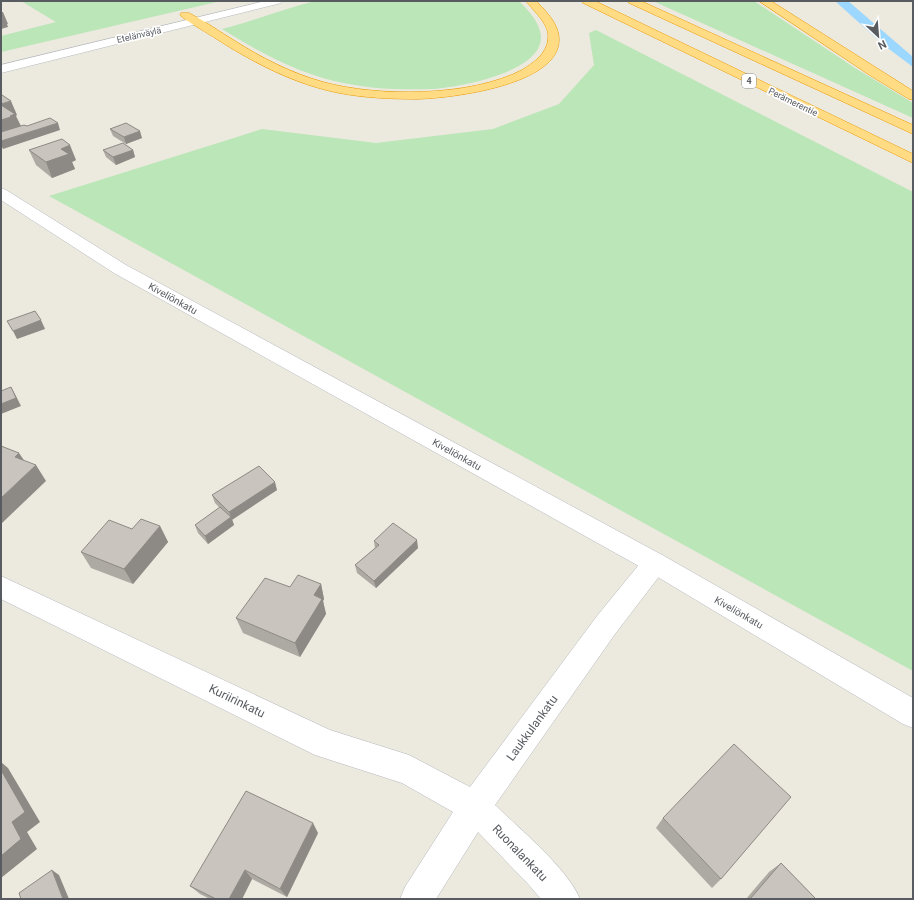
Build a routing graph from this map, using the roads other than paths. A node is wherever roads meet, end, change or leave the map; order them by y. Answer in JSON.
{"nodes":[{"id":1,"x":243,"y":1,"type":"edge"},
{"id":2,"x":277,"y":1,"type":"edge"},
{"id":3,"x":531,"y":1,"type":"edge"},
{"id":4,"x":586,"y":1,"type":"edge"},
{"id":5,"x":633,"y":1,"type":"edge"},
{"id":6,"x":764,"y":1,"type":"edge"},
{"id":7,"x":185,"y":15,"type":"junction"},
{"id":8,"x":197,"y":21,"type":"junction"},
{"id":9,"x":1,"y":58,"type":"edge"},
{"id":10,"x":1,"y":69,"type":"edge"},
{"id":11,"x":913,"y":96,"type":"edge"},
{"id":12,"x":913,"y":130,"type":"edge"},
{"id":13,"x":913,"y":159,"type":"edge"},
{"id":14,"x":1,"y":193,"type":"edge"},
{"id":15,"x":655,"y":563,"type":"junction"},
{"id":16,"x":1,"y":587,"type":"edge"},
{"id":17,"x":913,"y":714,"type":"edge"},
{"id":18,"x":475,"y":807,"type":"junction"},
{"id":19,"x":417,"y":899,"type":"edge"},
{"id":20,"x":563,"y":899,"type":"edge"}],
"edges":[{"from":1,"to":7,"type":"main road","name":"Etelänväylä"},
{"from":2,"to":8,"type":"main road","name":"Etelänväylä"},
{"from":3,"to":8,"type":"highway"},
{"from":4,"to":13,"type":"highway","name":"Perämerentie","number":"4"},
{"from":5,"to":12,"type":"highway","number":"4"},
{"from":6,"to":11,"type":"highway"},
{"from":7,"to":8,"type":"highway"},
{"from":7,"to":9,"type":"main road","name":"Etelänväylä"},
{"from":8,"to":10,"type":"main road","name":"Etelänväylä"},
{"from":14,"to":15,"type":"main road","name":"Kiveliönkatu"},
{"from":15,"to":17,"type":"main road","name":"Kiveliönkatu"},
{"from":15,"to":18,"type":"main road","name":"Laukkulankatu"},
{"from":16,"to":18,"type":"main road","name":"Kuriirinkatu"},
{"from":18,"to":19,"type":"main road","name":"Laukkulankatu"},
{"from":18,"to":20,"type":"main road","name":"Ruonalankatu"}]}
